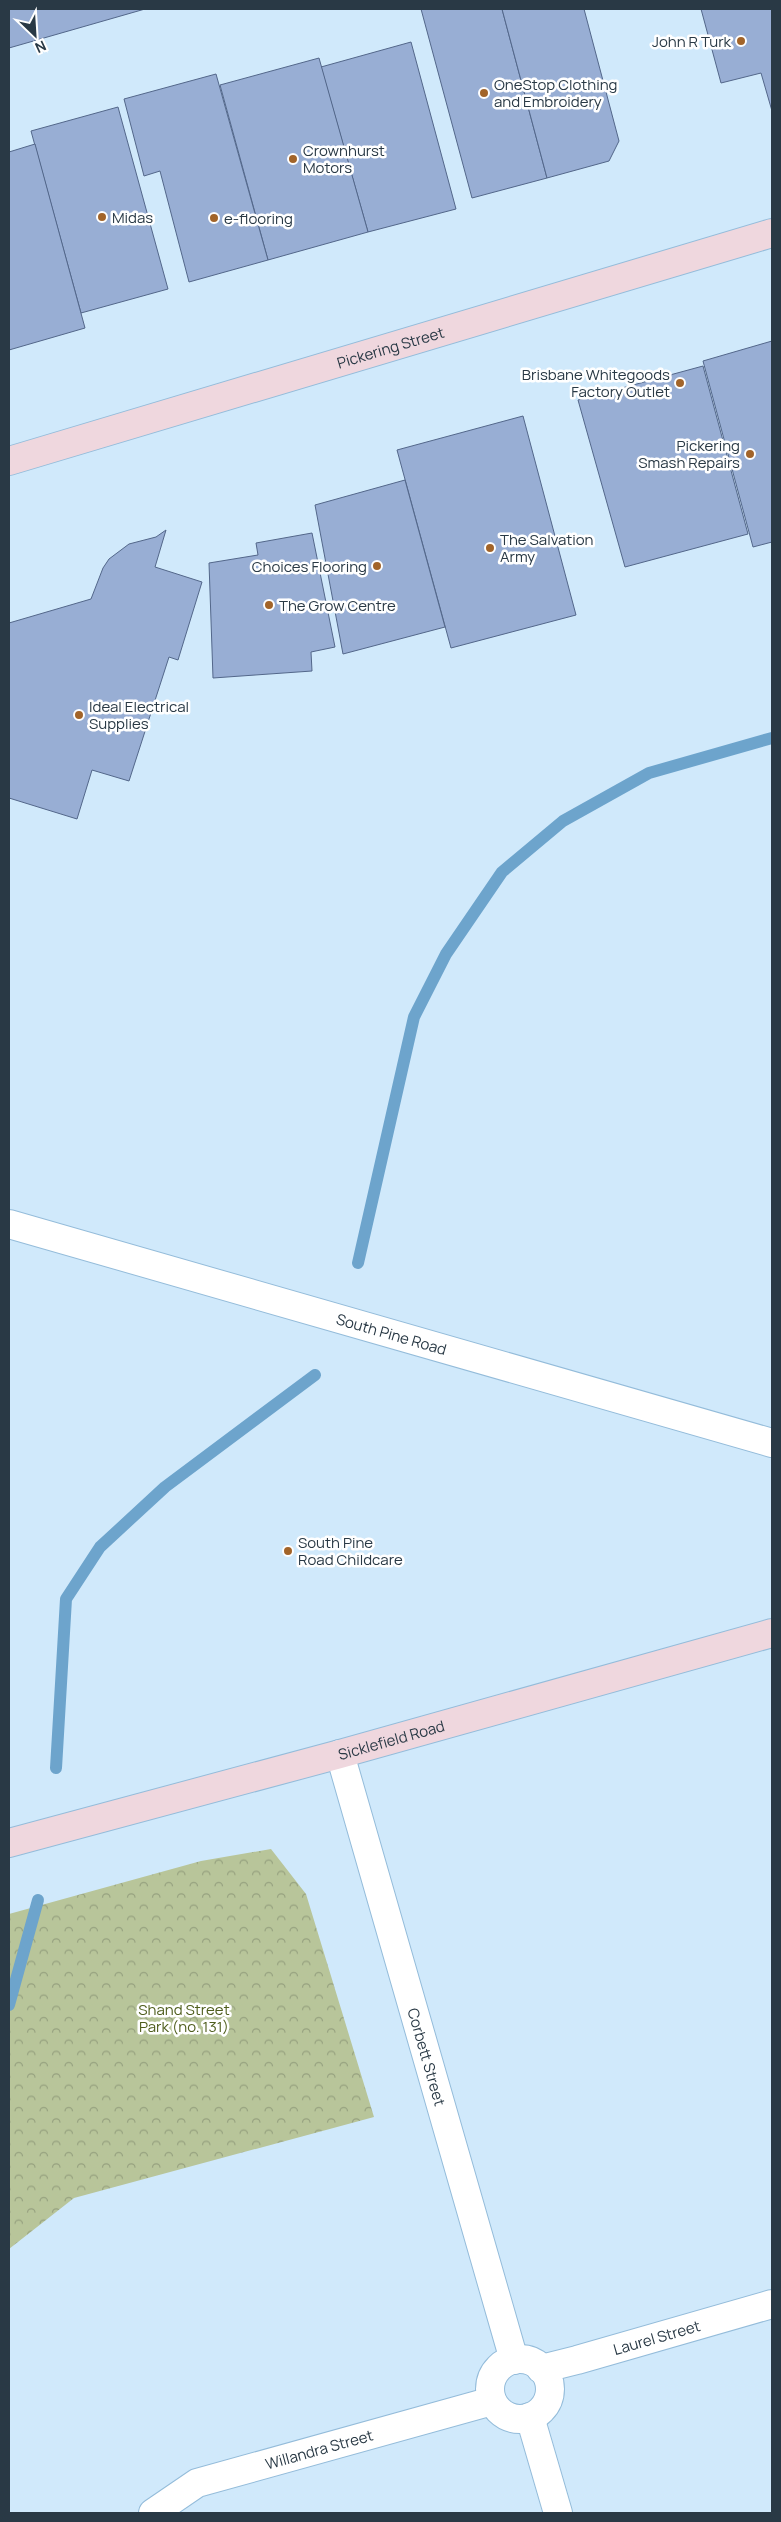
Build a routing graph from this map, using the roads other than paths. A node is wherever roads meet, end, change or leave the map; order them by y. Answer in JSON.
{"nodes":[{"id":1,"x":772,"y":233,"type":"edge"},
{"id":2,"x":9,"y":462,"type":"edge"},
{"id":3,"x":9,"y":1224,"type":"edge"},
{"id":4,"x":772,"y":1443,"type":"edge"},
{"id":5,"x":772,"y":1633,"type":"edge"},
{"id":6,"x":340,"y":1754,"type":"junction"},
{"id":7,"x":9,"y":1842,"type":"edge"},
{"id":8,"x":772,"y":2304,"type":"edge"},
{"id":9,"x":514,"y":2360,"type":"junction"},
{"id":10,"x":541,"y":2369,"type":"junction"},
{"id":11,"x":492,"y":2401,"type":"junction"},
{"id":12,"x":530,"y":2417,"type":"junction"},
{"id":13,"x":153,"y":2513,"type":"edge"},
{"id":14,"x":558,"y":2513,"type":"edge"}],
"edges":[{"from":1,"to":2,"type":"main road","name":"Pickering Street"},
{"from":3,"to":4,"type":"street","name":"South Pine Road"},
{"from":5,"to":6,"type":"main road","name":"Sicklefield Road"},
{"from":6,"to":7,"type":"main road","name":"Sicklefield Road"},
{"from":6,"to":9,"type":"street","name":"Corbett Street"},
{"from":8,"to":10,"type":"street","name":"Laurel Street"},
{"from":9,"to":10,"type":"street"},
{"from":9,"to":11,"type":"street"},
{"from":10,"to":12,"type":"street"},
{"from":11,"to":12,"type":"street"},
{"from":11,"to":13,"type":"street","name":"Willandra Street"},
{"from":12,"to":14,"type":"street"}]}
